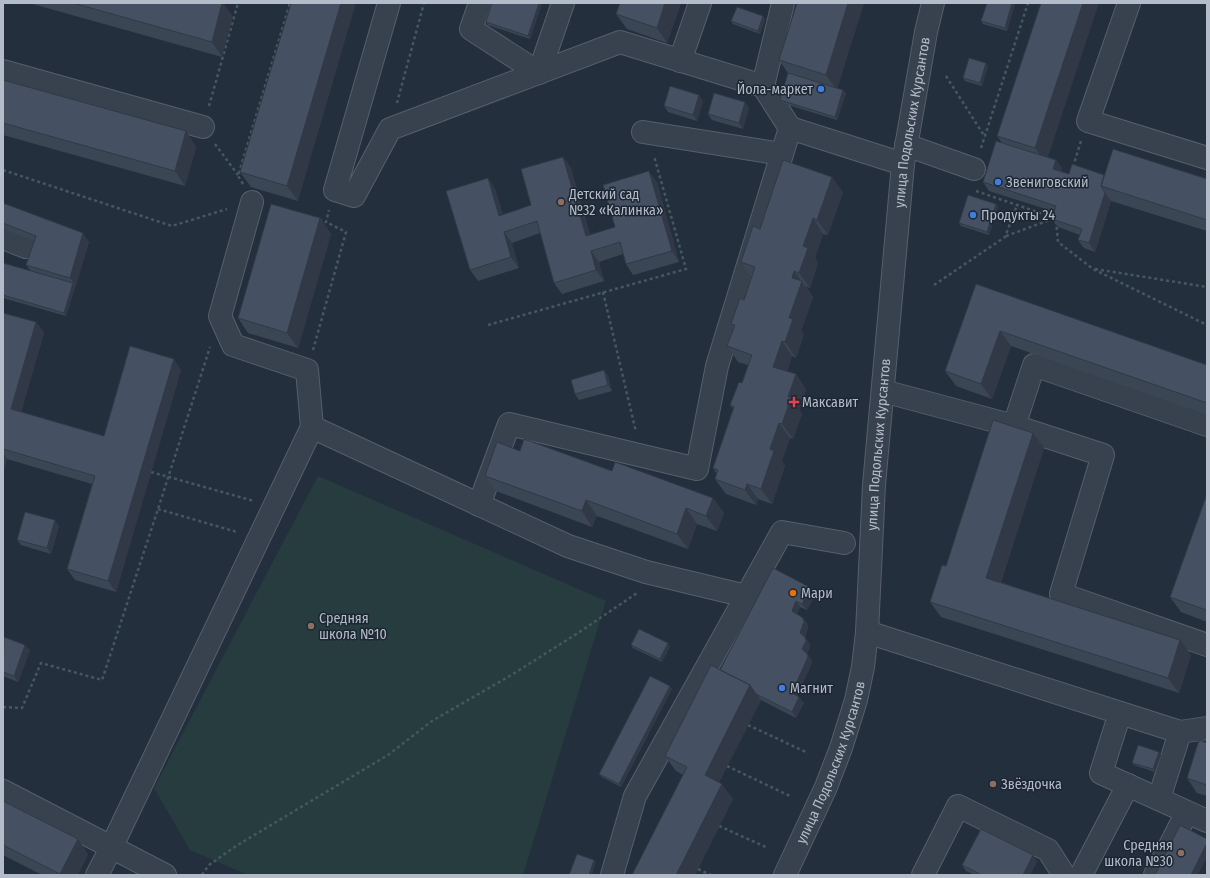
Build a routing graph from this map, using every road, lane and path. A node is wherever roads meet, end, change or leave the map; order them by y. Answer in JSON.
{"nodes":[{"id":1,"x":238,"y":3,"type":"edge"},
{"id":2,"x":290,"y":3,"type":"edge"},
{"id":3,"x":389,"y":3,"type":"edge"},
{"id":4,"x":424,"y":3,"type":"edge"},
{"id":5,"x":480,"y":3,"type":"edge"},
{"id":6,"x":563,"y":3,"type":"edge"},
{"id":7,"x":700,"y":3,"type":"edge"},
{"id":8,"x":783,"y":3,"type":"edge"},
{"id":9,"x":933,"y":3,"type":"edge"},
{"id":10,"x":1028,"y":3,"type":"edge"},
{"id":11,"x":1128,"y":3,"type":"edge"},
{"id":12,"x":680,"y":61,"type":"junction"},
{"id":13,"x":3,"y":71,"type":"edge"},
{"id":14,"x":539,"y":73,"type":"junction"},
{"id":15,"x":946,"y":76,"type":"dead end"},
{"id":16,"x":763,"y":86,"type":"junction"},
{"id":17,"x":1088,"y":121,"type":"junction"},
{"id":18,"x":203,"y":127,"type":"junction"},
{"id":19,"x":390,"y":128,"type":"junction"},
{"id":20,"x":790,"y":128,"type":"junction"},
{"id":21,"x":645,"y":132,"type":"joint"},
{"id":22,"x":985,"y":137,"type":"junction"},
{"id":23,"x":782,"y":154,"type":"junction"},
{"id":24,"x":905,"y":154,"type":"junction"},
{"id":25,"x":1207,"y":158,"type":"edge"},
{"id":26,"x":974,"y":169,"type":"junction"},
{"id":27,"x":3,"y":170,"type":"edge"},
{"id":28,"x":1070,"y":173,"type":"edge"},
{"id":29,"x":238,"y":176,"type":"junction"},
{"id":30,"x":335,"y":190,"type":"junction"},
{"id":31,"x":252,"y":202,"type":"junction"},
{"id":32,"x":1017,"y":205,"type":"junction"},
{"id":33,"x":1057,"y":213,"type":"edge"},
{"id":34,"x":1055,"y":218,"type":"junction"},
{"id":35,"x":319,"y":220,"type":"edge"},
{"id":36,"x":326,"y":222,"type":"junction"},
{"id":37,"x":1006,"y":236,"type":"junction"},
{"id":38,"x":3,"y":238,"type":"edge"},
{"id":39,"x":26,"y":247,"type":"edge"},
{"id":40,"x":1093,"y":269,"type":"junction"},
{"id":41,"x":934,"y":285,"type":"dead end"},
{"id":42,"x":1207,"y":288,"type":"edge"},
{"id":43,"x":603,"y":292,"type":"junction"},
{"id":44,"x":220,"y":316,"type":"junction"},
{"id":45,"x":488,"y":325,"type":"dead end"},
{"id":46,"x":1207,"y":325,"type":"edge"},
{"id":47,"x":307,"y":370,"type":"junction"},
{"id":48,"x":883,"y":391,"type":"junction"},
{"id":49,"x":1207,"y":425,"type":"edge"},
{"id":50,"x":1014,"y":426,"type":"junction"},
{"id":51,"x":312,"y":427,"type":"junction"},
{"id":52,"x":641,"y":456,"type":"junction"},
{"id":53,"x":151,"y":472,"type":"dead end"},
{"id":54,"x":168,"y":477,"type":"junction"},
{"id":55,"x":479,"y":505,"type":"junction"},
{"id":56,"x":274,"y":507,"type":"junction"},
{"id":57,"x":158,"y":509,"type":"junction"},
{"id":58,"x":259,"y":538,"type":"junction"},
{"id":59,"x":844,"y":543,"type":"dead end"},
{"id":60,"x":646,"y":572,"type":"junction"},
{"id":61,"x":746,"y":596,"type":"junction"},
{"id":62,"x":866,"y":632,"type":"junction"},
{"id":63,"x":1207,"y":645,"type":"edge"},
{"id":64,"x":3,"y":707,"type":"edge"},
{"id":65,"x":1120,"y":713,"type":"junction"},
{"id":66,"x":748,"y":725,"type":"dead end"},
{"id":67,"x":1207,"y":728,"type":"edge"},
{"id":68,"x":1180,"y":732,"type":"junction"},
{"id":69,"x":808,"y":753,"type":"dead end"},
{"id":70,"x":728,"y":766,"type":"dead end"},
{"id":71,"x":1128,"y":785,"type":"junction"},
{"id":72,"x":3,"y":791,"type":"edge"},
{"id":73,"x":790,"y":796,"type":"dead end"},
{"id":74,"x":1159,"y":799,"type":"junction"},
{"id":75,"x":1187,"y":812,"type":"junction"},
{"id":76,"x":1207,"y":821,"type":"edge"},
{"id":77,"x":719,"y":826,"type":"dead end"},
{"id":78,"x":111,"y":848,"type":"junction"},
{"id":79,"x":768,"y":848,"type":"dead end"},
{"id":80,"x":698,"y":869,"type":"dead end"},
{"id":81,"x":97,"y":875,"type":"edge"},
{"id":82,"x":165,"y":875,"type":"edge"},
{"id":83,"x":202,"y":875,"type":"edge"},
{"id":84,"x":612,"y":875,"type":"edge"},
{"id":85,"x":712,"y":875,"type":"edge"},
{"id":86,"x":785,"y":875,"type":"edge"},
{"id":87,"x":923,"y":875,"type":"edge"},
{"id":88,"x":1064,"y":875,"type":"edge"},
{"id":89,"x":1081,"y":875,"type":"edge"},
{"id":90,"x":1155,"y":875,"type":"edge"}],
"edges":[{"from":1,"to":18,"type":"path"},
{"from":2,"to":29,"type":"path"},
{"from":3,"to":30,"type":"street"},
{"from":4,"to":19,"type":"path"},
{"from":5,"to":14,"type":"street"},
{"from":6,"to":14,"type":"street"},
{"from":7,"to":12,"type":"street"},
{"from":8,"to":16,"type":"street"},
{"from":9,"to":24,"type":"street","name":"улица Подольских Курсантов"},
{"from":10,"to":22,"type":"path"},
{"from":11,"to":17,"type":"street"},
{"from":12,"to":14,"type":"street"},
{"from":12,"to":16,"type":"street"},
{"from":13,"to":18,"type":"street"},
{"from":14,"to":19,"type":"street"},
{"from":15,"to":22,"type":"path"},
{"from":16,"to":20,"type":"street"},
{"from":17,"to":25,"type":"street"},
{"from":17,"to":28,"type":"path"},
{"from":18,"to":29,"type":"path"},
{"from":19,"to":30,"type":"street"},
{"from":20,"to":23,"type":"street"},
{"from":20,"to":24,"type":"street"},
{"from":21,"to":23,"type":"street"},
{"from":21,"to":43,"type":"path"},
{"from":22,"to":26,"type":"path"},
{"from":23,"to":52,"type":"street"},
{"from":24,"to":26,"type":"street"},
{"from":24,"to":48,"type":"street","name":"улица Подольских Курсантов"},
{"from":26,"to":32,"type":"path"},
{"from":27,"to":31,"type":"path"},
{"from":29,"to":31,"type":"path"},
{"from":30,"to":36,"type":"path"},
{"from":31,"to":44,"type":"street"},
{"from":32,"to":34,"type":"path"},
{"from":32,"to":37,"type":"path"},
{"from":33,"to":34,"type":"path"},
{"from":34,"to":37,"type":"path"},
{"from":34,"to":40,"type":"path"},
{"from":35,"to":36,"type":"path"},
{"from":36,"to":47,"type":"path"},
{"from":37,"to":41,"type":"path"},
{"from":38,"to":39,"type":"street"},
{"from":40,"to":42,"type":"path"},
{"from":40,"to":46,"type":"path"},
{"from":43,"to":45,"type":"path"},
{"from":43,"to":52,"type":"path"},
{"from":44,"to":47,"type":"street"},
{"from":44,"to":54,"type":"path"},
{"from":47,"to":51,"type":"street"},
{"from":48,"to":50,"type":"street"},
{"from":48,"to":62,"type":"street","name":"улица Подольских Курсантов"},
{"from":49,"to":50,"type":"street"},
{"from":50,"to":63,"type":"street"},
{"from":51,"to":55,"type":"street"},
{"from":51,"to":56,"type":"street"},
{"from":52,"to":55,"type":"street"},
{"from":53,"to":54,"type":"path"},
{"from":54,"to":56,"type":"path"},
{"from":54,"to":57,"type":"path"},
{"from":55,"to":60,"type":"street"},
{"from":56,"to":58,"type":"street"},
{"from":57,"to":58,"type":"path"},
{"from":57,"to":64,"type":"path"},
{"from":58,"to":78,"type":"street"},
{"from":59,"to":61,"type":"street"},
{"from":60,"to":61,"type":"street"},
{"from":60,"to":83,"type":"path"},
{"from":61,"to":84,"type":"street"},
{"from":62,"to":65,"type":"street"},
{"from":62,"to":86,"type":"street","name":"улица Подольских Курсантов"},
{"from":65,"to":68,"type":"street"},
{"from":65,"to":71,"type":"street"},
{"from":66,"to":69,"type":"path"},
{"from":67,"to":68,"type":"street"},
{"from":68,"to":74,"type":"street"},
{"from":70,"to":73,"type":"path"},
{"from":71,"to":74,"type":"street"},
{"from":71,"to":89,"type":"street"},
{"from":72,"to":78,"type":"street"},
{"from":74,"to":75,"type":"street"},
{"from":75,"to":76,"type":"street"},
{"from":75,"to":90,"type":"street"},
{"from":77,"to":79,"type":"path"},
{"from":78,"to":81,"type":"street"},
{"from":78,"to":82,"type":"street"},
{"from":80,"to":85,"type":"path"},
{"from":87,"to":88,"type":"street"}]}
